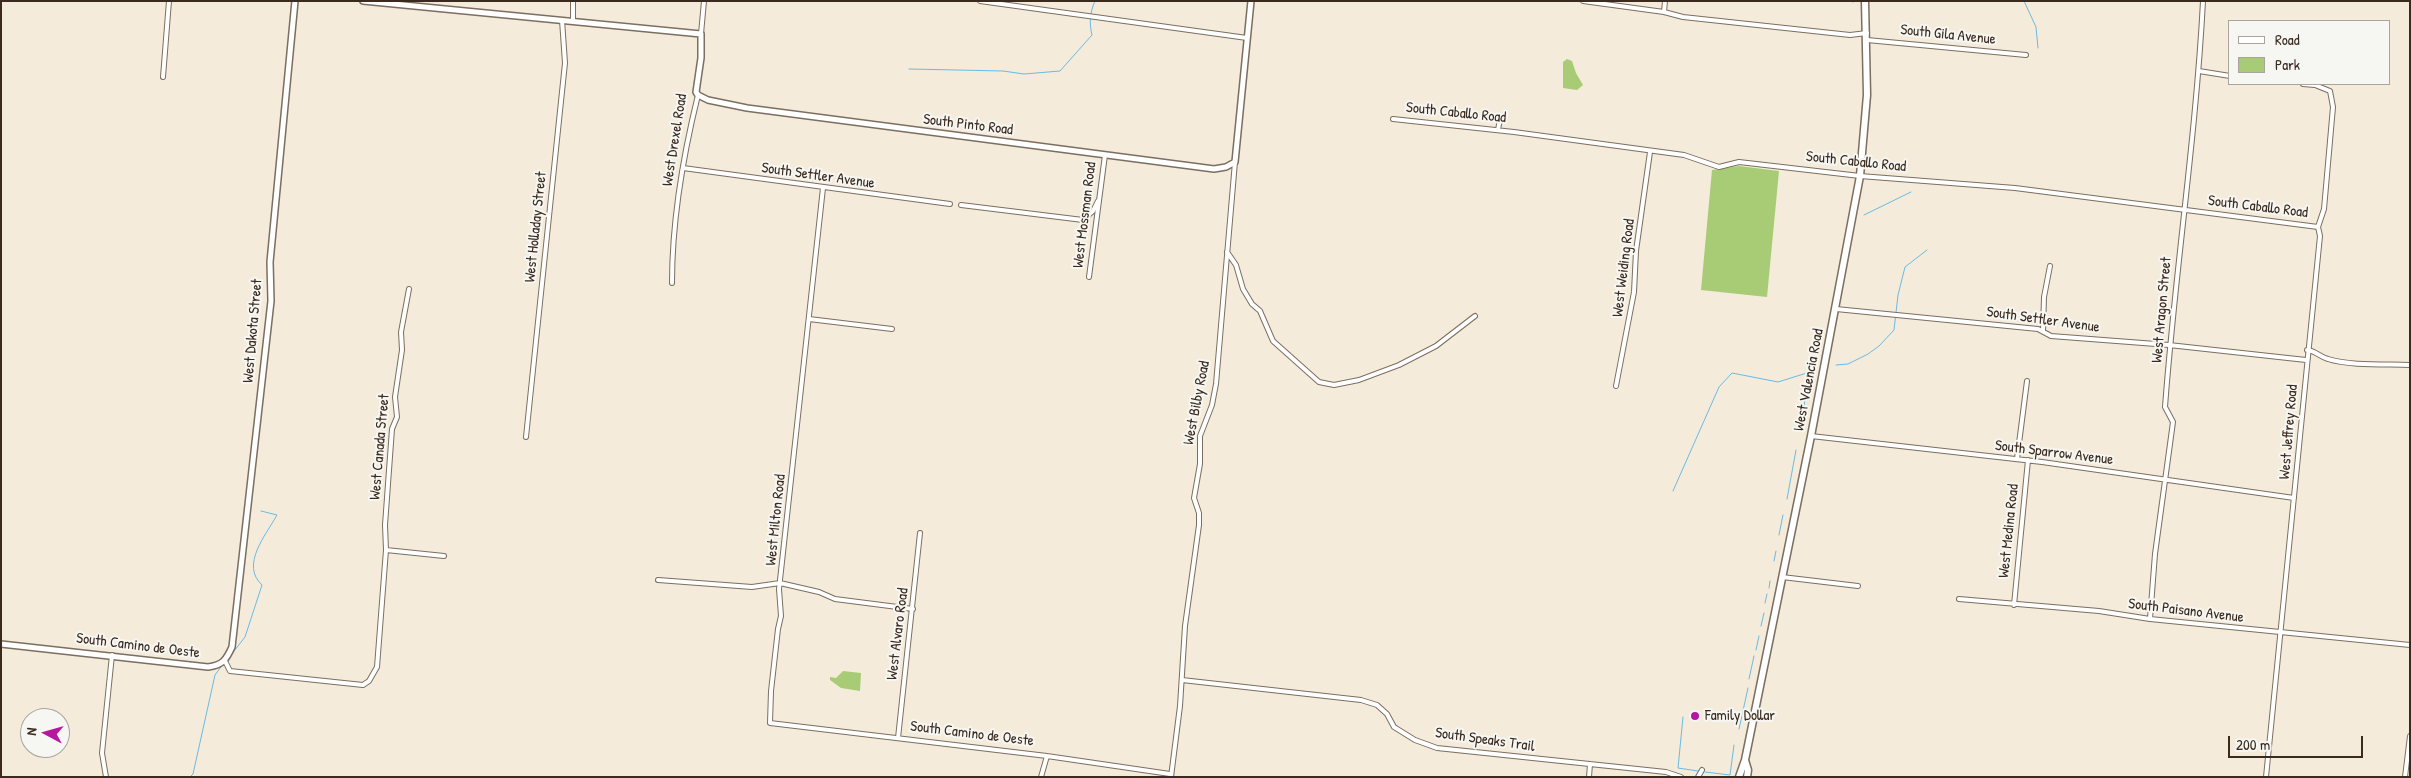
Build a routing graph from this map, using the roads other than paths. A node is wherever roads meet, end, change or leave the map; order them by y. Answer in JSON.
{"nodes":[{"id":1,"x":169,"y":1,"type":"edge"},
{"id":2,"x":295,"y":1,"type":"edge"},
{"id":3,"x":363,"y":1,"type":"edge"},
{"id":4,"x":572,"y":1,"type":"edge"},
{"id":5,"x":704,"y":1,"type":"edge"},
{"id":6,"x":980,"y":1,"type":"edge"},
{"id":7,"x":1251,"y":1,"type":"edge"},
{"id":8,"x":1582,"y":1,"type":"edge"},
{"id":9,"x":1664,"y":1,"type":"edge"},
{"id":10,"x":1865,"y":1,"type":"edge"},
{"id":11,"x":2203,"y":1,"type":"edge"},
{"id":12,"x":1664,"y":12,"type":"junction"},
{"id":13,"x":562,"y":20,"type":"junction"},
{"id":14,"x":573,"y":21,"type":"junction"},
{"id":15,"x":700,"y":34,"type":"junction"},
{"id":16,"x":1867,"y":37,"type":"junction"},
{"id":17,"x":1247,"y":38,"type":"junction"},
{"id":18,"x":2026,"y":55,"type":"dead end"},
{"id":19,"x":2199,"y":71,"type":"junction"},
{"id":20,"x":2228,"y":76,"type":"edge"},
{"id":21,"x":163,"y":78,"type":"dead end"},
{"id":22,"x":2315,"y":85,"type":"edge"},
{"id":23,"x":698,"y":95,"type":"junction"},
{"id":24,"x":1393,"y":119,"type":"dead end"},
{"id":25,"x":1500,"y":119,"type":"dead end"},
{"id":26,"x":1498,"y":130,"type":"junction"},
{"id":27,"x":1650,"y":152,"type":"junction"},
{"id":28,"x":1104,"y":155,"type":"junction"},
{"id":29,"x":1235,"y":162,"type":"junction"},
{"id":30,"x":683,"y":168,"type":"junction"},
{"id":31,"x":1860,"y":176,"type":"junction"},
{"id":32,"x":823,"y":188,"type":"junction"},
{"id":33,"x":1098,"y":201,"type":"junction"},
{"id":34,"x":950,"y":204,"type":"dead end"},
{"id":35,"x":961,"y":205,"type":"dead end"},
{"id":36,"x":2183,"y":210,"type":"junction"},
{"id":37,"x":2318,"y":227,"type":"junction"},
{"id":38,"x":1227,"y":252,"type":"junction"},
{"id":39,"x":2050,"y":266,"type":"dead end"},
{"id":40,"x":1089,"y":277,"type":"dead end"},
{"id":41,"x":672,"y":283,"type":"dead end"},
{"id":42,"x":410,"y":289,"type":"dead end"},
{"id":43,"x":1836,"y":309,"type":"junction"},
{"id":44,"x":1475,"y":316,"type":"dead end"},
{"id":45,"x":809,"y":319,"type":"junction"},
{"id":46,"x":892,"y":329,"type":"dead end"},
{"id":47,"x":2043,"y":331,"type":"junction"},
{"id":48,"x":2170,"y":345,"type":"junction"},
{"id":49,"x":2308,"y":350,"type":"junction"},
{"id":50,"x":2306,"y":360,"type":"junction"},
{"id":51,"x":2410,"y":365,"type":"edge"},
{"id":52,"x":2026,"y":381,"type":"dead end"},
{"id":53,"x":1616,"y":386,"type":"dead end"},
{"id":54,"x":1811,"y":436,"type":"junction"},
{"id":55,"x":526,"y":437,"type":"dead end"},
{"id":56,"x":2017,"y":459,"type":"junction"},
{"id":57,"x":2028,"y":460,"type":"junction"},
{"id":58,"x":2166,"y":480,"type":"junction"},
{"id":59,"x":2294,"y":498,"type":"junction"},
{"id":60,"x":920,"y":533,"type":"dead end"},
{"id":61,"x":386,"y":550,"type":"junction"},
{"id":62,"x":444,"y":556,"type":"dead end"},
{"id":63,"x":1782,"y":577,"type":"junction"},
{"id":64,"x":658,"y":580,"type":"dead end"},
{"id":65,"x":780,"y":583,"type":"junction"},
{"id":66,"x":1858,"y":586,"type":"dead end"},
{"id":67,"x":1959,"y":599,"type":"dead end"},
{"id":68,"x":2014,"y":605,"type":"junction"},
{"id":69,"x":913,"y":609,"type":"junction"},
{"id":70,"x":2150,"y":619,"type":"junction"},
{"id":71,"x":2282,"y":633,"type":"junction"},
{"id":72,"x":1,"y":644,"type":"edge"},
{"id":73,"x":2410,"y":645,"type":"edge"},
{"id":74,"x":112,"y":655,"type":"junction"},
{"id":75,"x":226,"y":661,"type":"junction"},
{"id":76,"x":1182,"y":680,"type":"junction"},
{"id":77,"x":770,"y":723,"type":"joint"},
{"id":78,"x":2410,"y":736,"type":"edge"},
{"id":79,"x":898,"y":738,"type":"junction"},
{"id":80,"x":1047,"y":756,"type":"junction"},
{"id":81,"x":1746,"y":760,"type":"junction"},
{"id":82,"x":1590,"y":764,"type":"junction"},
{"id":83,"x":1702,"y":770,"type":"dead end"},
{"id":84,"x":1171,"y":775,"type":"edge"},
{"id":85,"x":106,"y":777,"type":"edge"},
{"id":86,"x":1041,"y":777,"type":"edge"},
{"id":87,"x":1589,"y":777,"type":"edge"},
{"id":88,"x":1681,"y":777,"type":"edge"},
{"id":89,"x":1698,"y":777,"type":"edge"},
{"id":90,"x":1739,"y":777,"type":"edge"},
{"id":91,"x":1747,"y":777,"type":"edge"},
{"id":92,"x":2266,"y":777,"type":"edge"},
{"id":93,"x":2405,"y":777,"type":"edge"}],
"edges":[{"from":1,"to":21,"type":"street"},
{"from":2,"to":75,"type":"street","name":"West Dakota Street"},
{"from":3,"to":13,"type":"street"},
{"from":4,"to":14,"type":"street"},
{"from":5,"to":15,"type":"street","name":"West Drexel Road"},
{"from":6,"to":17,"type":"street"},
{"from":7,"to":17,"type":"street","name":"West Bilby Road"},
{"from":8,"to":12,"type":"street","name":"South Gila Avenue"},
{"from":9,"to":12,"type":"street"},
{"from":10,"to":16,"type":"main road","name":"West Valencia Road"},
{"from":11,"to":19,"type":"street","name":"West Aragon Street"},
{"from":12,"to":16,"type":"street","name":"South Gila Avenue"},
{"from":13,"to":14,"type":"street"},
{"from":13,"to":55,"type":"street","name":"West Holladay Street"},
{"from":14,"to":15,"type":"street"},
{"from":15,"to":23,"type":"street","name":"West Drexel Road"},
{"from":16,"to":18,"type":"street","name":"South Gila Avenue"},
{"from":16,"to":31,"type":"main road","name":"West Valencia Road"},
{"from":17,"to":29,"type":"street","name":"West Bilby Road"},
{"from":19,"to":20,"type":"street"},
{"from":19,"to":36,"type":"street","name":"West Aragon Street"},
{"from":22,"to":37,"type":"street","name":"West Jeffrey Road"},
{"from":23,"to":28,"type":"street","name":"South Pinto Road"},
{"from":23,"to":30,"type":"street","name":"West Drexel Road"},
{"from":24,"to":26,"type":"street","name":"South Caballo Road"},
{"from":25,"to":26,"type":"street"},
{"from":26,"to":27,"type":"street","name":"South Caballo Road"},
{"from":27,"to":31,"type":"street","name":"South Caballo Road"},
{"from":27,"to":53,"type":"street","name":"West Weiding Road"},
{"from":28,"to":29,"type":"street","name":"South Pinto Road"},
{"from":28,"to":33,"type":"street","name":"West Mossman Road"},
{"from":29,"to":38,"type":"street","name":"West Bilby Road"},
{"from":30,"to":32,"type":"street","name":"South Settler Avenue"},
{"from":30,"to":41,"type":"street","name":"West Drexel Road"},
{"from":31,"to":36,"type":"street","name":"South Caballo Road"},
{"from":31,"to":43,"type":"main road","name":"West Valencia Road"},
{"from":32,"to":34,"type":"street","name":"South Settler Avenue"},
{"from":32,"to":45,"type":"street","name":"West Milton Road"},
{"from":33,"to":35,"type":"street"},
{"from":33,"to":40,"type":"street","name":"West Mossman Road"},
{"from":36,"to":37,"type":"street","name":"South Caballo Road"},
{"from":36,"to":48,"type":"street","name":"West Aragon Street"},
{"from":37,"to":49,"type":"street","name":"West Jeffrey Road"},
{"from":38,"to":44,"type":"street"},
{"from":38,"to":76,"type":"street","name":"West Bilby Road"},
{"from":39,"to":47,"type":"street"},
{"from":42,"to":61,"type":"street","name":"West Canada Street"},
{"from":43,"to":47,"type":"street","name":"South Settler Avenue"},
{"from":43,"to":54,"type":"main road","name":"West Valencia Road"},
{"from":45,"to":46,"type":"street"},
{"from":45,"to":65,"type":"street","name":"West Milton Road"},
{"from":47,"to":48,"type":"street","name":"South Settler Avenue"},
{"from":48,"to":50,"type":"street","name":"South Settler Avenue"},
{"from":48,"to":58,"type":"street","name":"West Aragon Street"},
{"from":49,"to":50,"type":"street","name":"West Jeffrey Road"},
{"from":49,"to":51,"type":"street"},
{"from":50,"to":59,"type":"street","name":"West Jeffrey Road"},
{"from":52,"to":56,"type":"street"},
{"from":54,"to":56,"type":"street","name":"South Sparrow Avenue"},
{"from":54,"to":63,"type":"main road","name":"West Valencia Road"},
{"from":56,"to":57,"type":"street","name":"South Sparrow Avenue"},
{"from":57,"to":58,"type":"street","name":"South Sparrow Avenue"},
{"from":57,"to":68,"type":"street","name":"West Medina Road"},
{"from":58,"to":59,"type":"street","name":"South Sparrow Avenue"},
{"from":58,"to":70,"type":"street","name":"West Aragon Street"},
{"from":59,"to":71,"type":"street","name":"West Jeffrey Road"},
{"from":60,"to":69,"type":"street","name":"West Alvaro Road"},
{"from":61,"to":62,"type":"street"},
{"from":61,"to":75,"type":"street"},
{"from":63,"to":66,"type":"street"},
{"from":63,"to":81,"type":"main road","name":"West Valencia Road"},
{"from":64,"to":65,"type":"street"},
{"from":65,"to":69,"type":"street"},
{"from":65,"to":77,"type":"street","name":"West Milton Road"},
{"from":67,"to":68,"type":"street","name":"South Paisano Avenue"},
{"from":68,"to":70,"type":"street","name":"South Paisano Avenue"},
{"from":69,"to":79,"type":"street","name":"West Alvaro Road"},
{"from":70,"to":71,"type":"street","name":"South Paisano Avenue"},
{"from":71,"to":73,"type":"street","name":"South Paisano Avenue"},
{"from":71,"to":92,"type":"street","name":"West Jeffrey Road"},
{"from":72,"to":74,"type":"street","name":"South Camino de Oeste"},
{"from":74,"to":75,"type":"street","name":"South Camino de Oeste"},
{"from":74,"to":85,"type":"street"},
{"from":76,"to":82,"type":"street","name":"South Speaks Trail"},
{"from":76,"to":84,"type":"street","name":"West Bilby Road"},
{"from":77,"to":79,"type":"street","name":"South Camino de Oeste"},
{"from":78,"to":93,"type":"street"},
{"from":79,"to":80,"type":"street","name":"South Camino de Oeste"},
{"from":80,"to":84,"type":"street","name":"South Camino de Oeste"},
{"from":80,"to":86,"type":"street"},
{"from":81,"to":90,"type":"main road","name":"West Valencia Road"},
{"from":81,"to":91,"type":"main road","name":"West Valencia Road"},
{"from":82,"to":87,"type":"street"},
{"from":82,"to":88,"type":"street","name":"South Speaks Trail"},
{"from":83,"to":89,"type":"street"}]}
